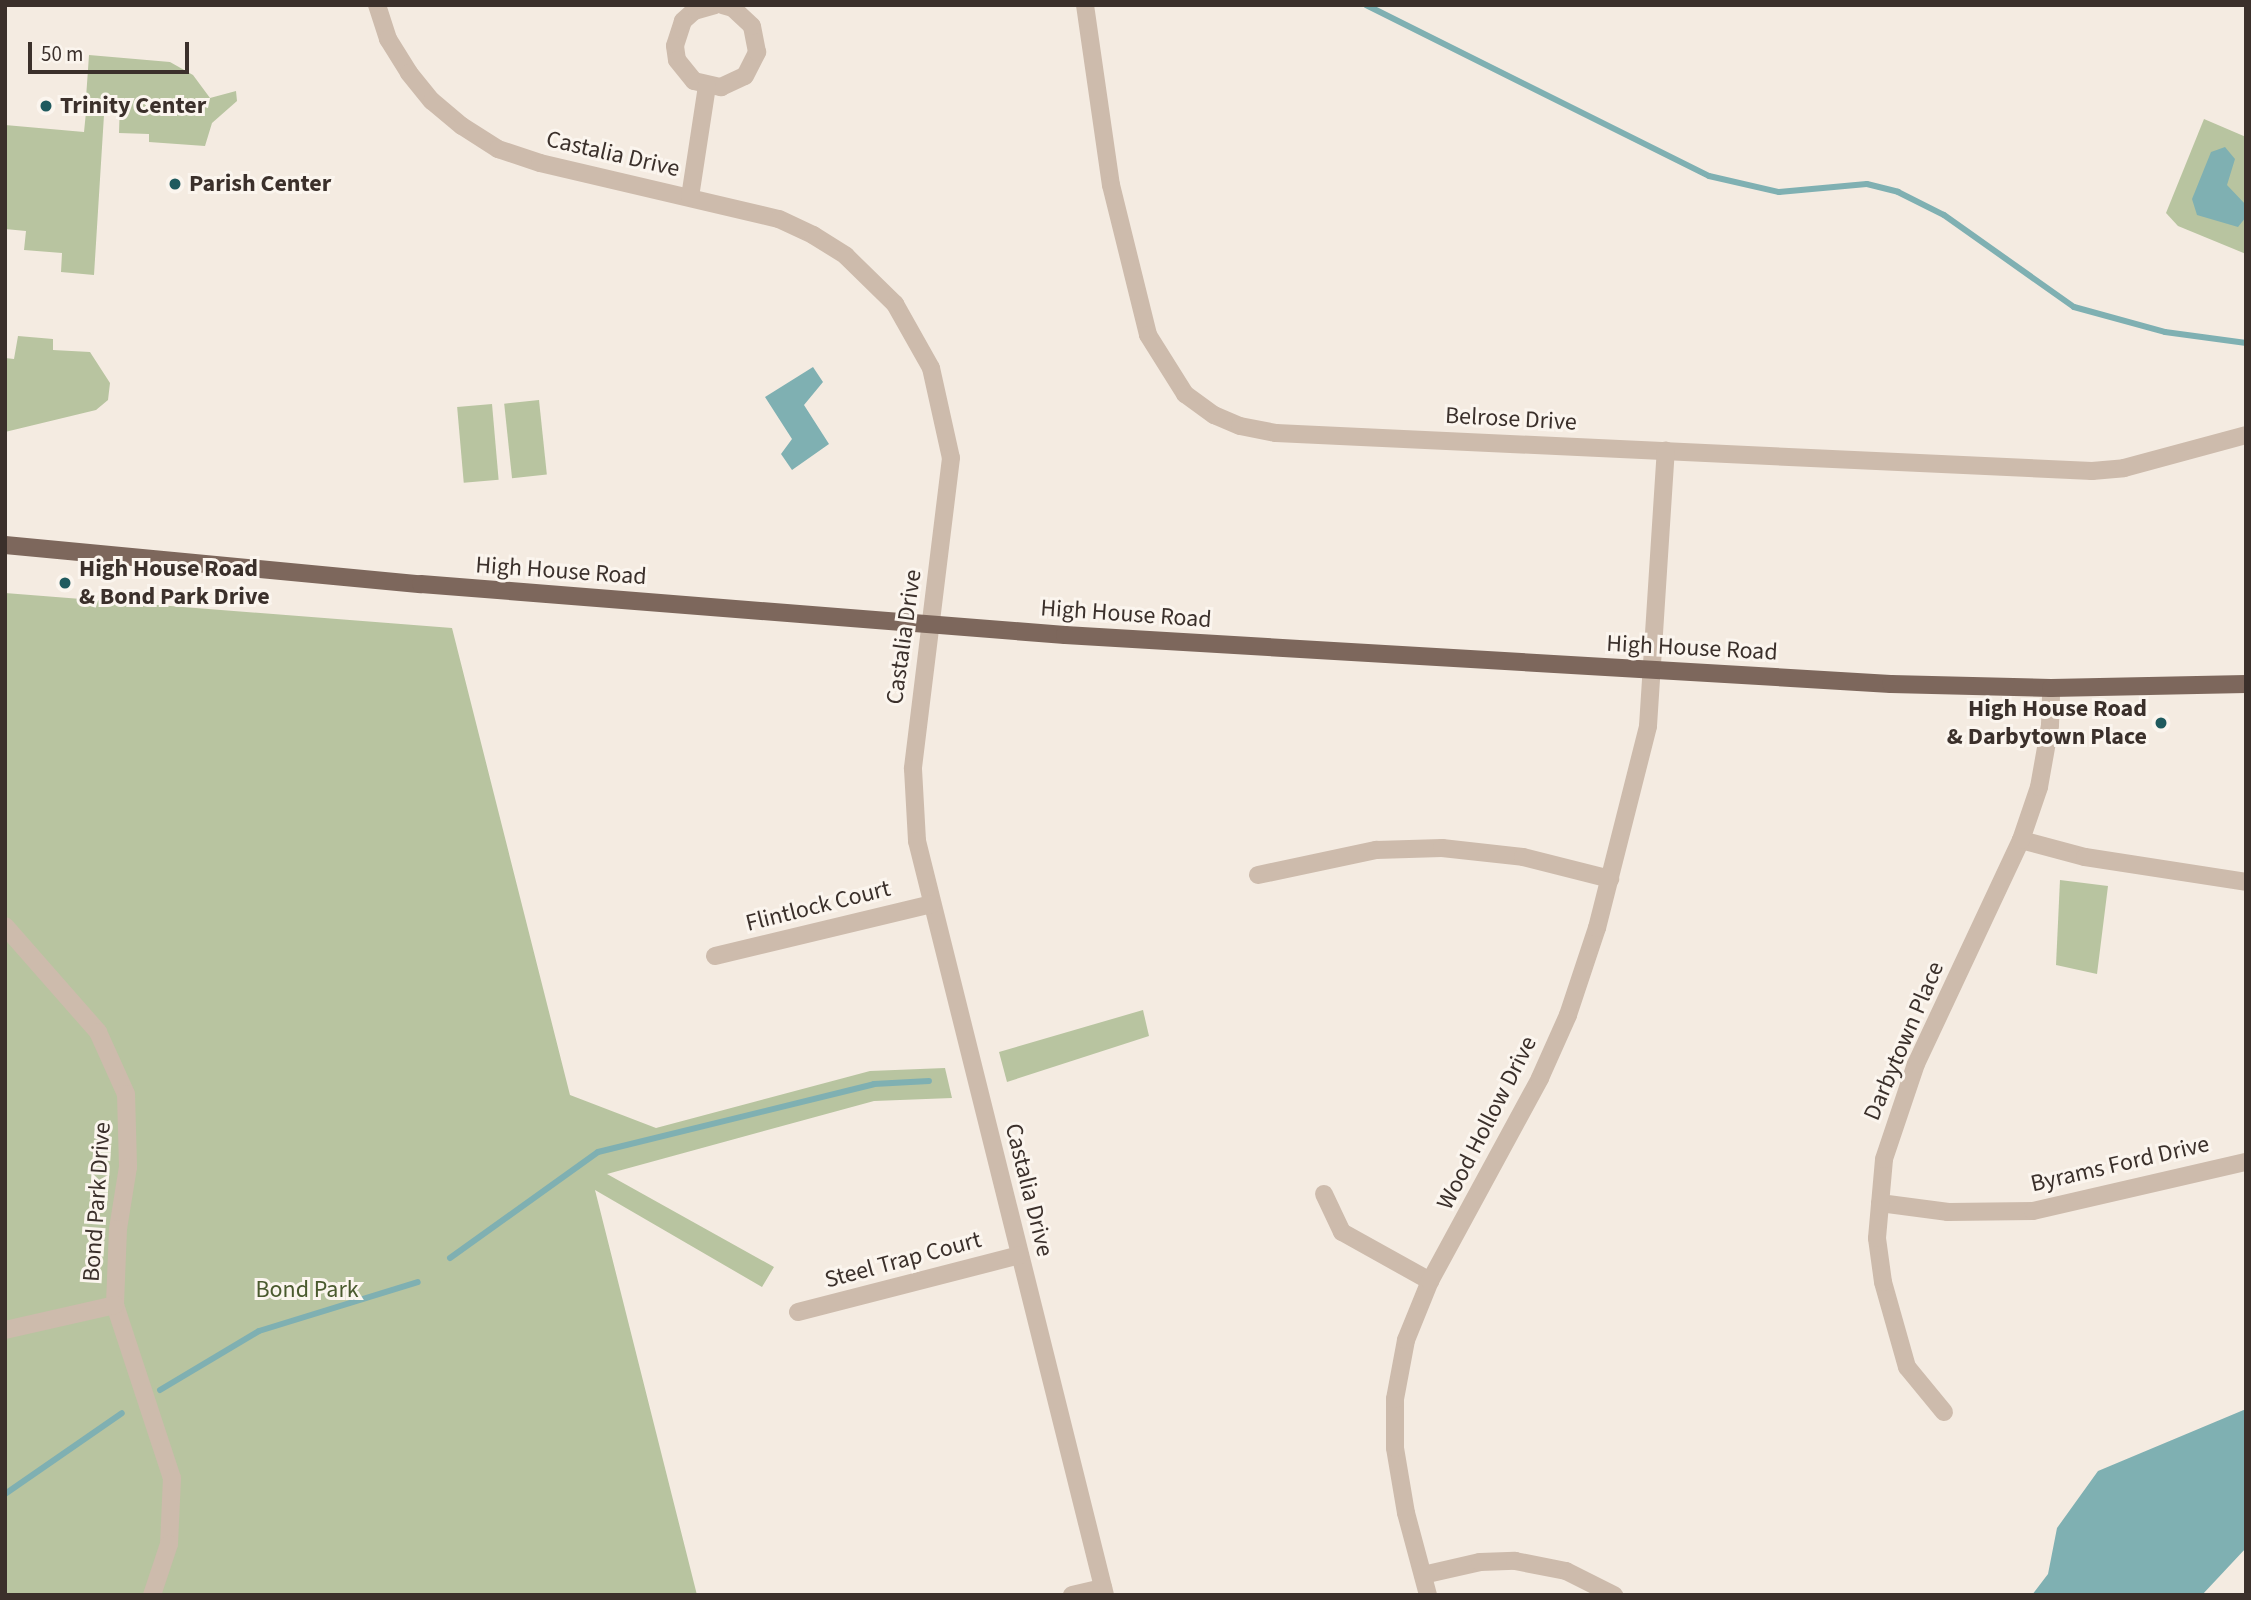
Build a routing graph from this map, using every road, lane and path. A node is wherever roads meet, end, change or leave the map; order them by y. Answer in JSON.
{"nodes":[{"id":1,"x":377,"y":5,"type":"edge"},
{"id":2,"x":715,"y":5,"type":"edge"},
{"id":3,"x":722,"y":5,"type":"edge"},
{"id":4,"x":1084,"y":5,"type":"edge"},
{"id":5,"x":707,"y":86,"type":"junction"},
{"id":6,"x":690,"y":197,"type":"junction"},
{"id":7,"x":2246,"y":435,"type":"edge"},
{"id":8,"x":1666,"y":452,"type":"junction"},
{"id":9,"x":5,"y":545,"type":"edge"},
{"id":10,"x":930,"y":625,"type":"junction"},
{"id":11,"x":1654,"y":671,"type":"junction"},
{"id":12,"x":2246,"y":684,"type":"edge"},
{"id":13,"x":2051,"y":688,"type":"junction"},
{"id":14,"x":2021,"y":840,"type":"junction"},
{"id":15,"x":1258,"y":875,"type":"dead end"},
{"id":16,"x":1610,"y":879,"type":"junction"},
{"id":17,"x":2246,"y":882,"type":"edge"},
{"id":18,"x":932,"y":904,"type":"junction"},
{"id":19,"x":5,"y":926,"type":"edge"},
{"id":20,"x":715,"y":956,"type":"dead end"},
{"id":21,"x":2246,"y":1162,"type":"edge"},
{"id":22,"x":1324,"y":1194,"type":"dead end"},
{"id":23,"x":1880,"y":1203,"type":"junction"},
{"id":24,"x":1020,"y":1255,"type":"junction"},
{"id":25,"x":1430,"y":1281,"type":"junction"},
{"id":26,"x":115,"y":1305,"type":"junction"},
{"id":27,"x":798,"y":1312,"type":"dead end"},
{"id":28,"x":5,"y":1330,"type":"edge"},
{"id":29,"x":1944,"y":1412,"type":"dead end"},
{"id":30,"x":1423,"y":1574,"type":"junction"},
{"id":31,"x":1104,"y":1591,"type":"edge"},
{"id":32,"x":152,"y":1595,"type":"edge"},
{"id":33,"x":1072,"y":1595,"type":"edge"},
{"id":34,"x":1428,"y":1595,"type":"edge"},
{"id":35,"x":1614,"y":1595,"type":"edge"}],
"edges":[{"from":1,"to":6,"type":"street","name":"Castalia Drive"},
{"from":2,"to":5,"type":"street"},
{"from":3,"to":5,"type":"street"},
{"from":4,"to":8,"type":"street","name":"Belrose Drive"},
{"from":5,"to":6,"type":"street"},
{"from":6,"to":10,"type":"street","name":"Castalia Drive"},
{"from":7,"to":8,"type":"street","name":"Belrose Drive"},
{"from":8,"to":11,"type":"street","name":"Wood Hollow Drive"},
{"from":9,"to":10,"type":"main road","name":"High House Road"},
{"from":10,"to":11,"type":"main road","name":"High House Road"},
{"from":10,"to":18,"type":"street","name":"Castalia Drive"},
{"from":11,"to":13,"type":"main road","name":"High House Road"},
{"from":11,"to":16,"type":"street","name":"Wood Hollow Drive"},
{"from":12,"to":13,"type":"main road","name":"High House Road"},
{"from":13,"to":14,"type":"street","name":"Darbytown Place"},
{"from":14,"to":17,"type":"street"},
{"from":14,"to":23,"type":"street","name":"Darbytown Place"},
{"from":15,"to":16,"type":"street"},
{"from":16,"to":25,"type":"street","name":"Wood Hollow Drive"},
{"from":18,"to":20,"type":"street","name":"Flintlock Court"},
{"from":18,"to":24,"type":"street","name":"Castalia Drive"},
{"from":19,"to":26,"type":"street","name":"Bond Park Drive"},
{"from":21,"to":23,"type":"street","name":"Byrams Ford Drive"},
{"from":22,"to":25,"type":"street"},
{"from":23,"to":29,"type":"street","name":"Darbytown Place"},
{"from":24,"to":27,"type":"street","name":"Steel Trap Court"},
{"from":24,"to":31,"type":"street","name":"Castalia Drive"},
{"from":25,"to":30,"type":"street","name":"Wood Hollow Drive"},
{"from":26,"to":28,"type":"street"},
{"from":26,"to":32,"type":"street","name":"Bond Park Drive"},
{"from":30,"to":34,"type":"street","name":"Wood Hollow Drive"},
{"from":30,"to":35,"type":"street"},
{"from":31,"to":33,"type":"street"}]}
